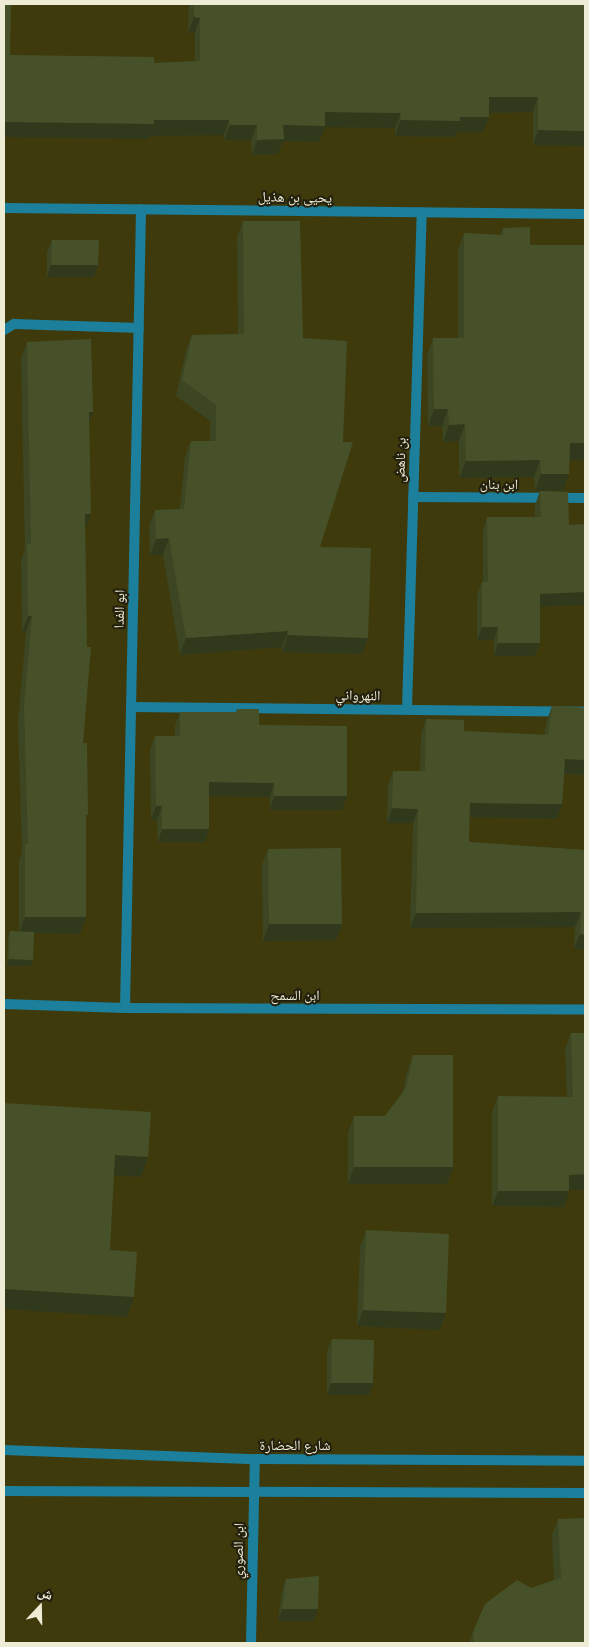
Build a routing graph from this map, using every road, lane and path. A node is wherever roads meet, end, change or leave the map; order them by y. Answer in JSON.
{"nodes":[{"id":1,"x":4,"y":208,"type":"edge"},
{"id":2,"x":141,"y":210,"type":"junction"},
{"id":3,"x":422,"y":212,"type":"junction"},
{"id":4,"x":585,"y":214,"type":"edge"},
{"id":5,"x":138,"y":328,"type":"junction"},
{"id":6,"x":4,"y":330,"type":"edge"},
{"id":7,"x":413,"y":497,"type":"junction"},
{"id":8,"x":585,"y":498,"type":"edge"},
{"id":9,"x":131,"y":707,"type":"junction"},
{"id":10,"x":406,"y":710,"type":"junction"},
{"id":11,"x":585,"y":712,"type":"edge"},
{"id":12,"x":4,"y":1004,"type":"edge"},
{"id":13,"x":124,"y":1008,"type":"junction"},
{"id":14,"x":585,"y":1010,"type":"edge"},
{"id":15,"x":4,"y":1450,"type":"edge"},
{"id":16,"x":255,"y":1459,"type":"junction"},
{"id":17,"x":585,"y":1461,"type":"edge"},
{"id":18,"x":253,"y":1490,"type":"junction"},
{"id":19,"x":4,"y":1491,"type":"edge"},
{"id":20,"x":585,"y":1493,"type":"edge"},
{"id":21,"x":251,"y":1643,"type":"edge"}],
"edges":[{"from":1,"to":2,"type":"street","name":"يحيى بن هذيل"},
{"from":2,"to":3,"type":"street","name":"يحيى بن هذيل"},
{"from":2,"to":5,"type":"street","name":"ابو الفدا"},
{"from":3,"to":4,"type":"street","name":"يحيى بن هذيل"},
{"from":3,"to":7,"type":"street","name":"بن ناهض"},
{"from":5,"to":6,"type":"street"},
{"from":5,"to":9,"type":"street","name":"ابو الفدا"},
{"from":7,"to":8,"type":"street","name":"ابن بنان"},
{"from":7,"to":10,"type":"street","name":"بن ناهض"},
{"from":9,"to":10,"type":"street","name":"النهرواني"},
{"from":9,"to":13,"type":"street","name":"ابو الفدا"},
{"from":10,"to":11,"type":"street","name":"النهرواني"},
{"from":12,"to":13,"type":"street","name":"ابن السمح"},
{"from":13,"to":14,"type":"street","name":"ابن السمح"},
{"from":15,"to":16,"type":"street","name":"شارع الحضارة"},
{"from":16,"to":17,"type":"street","name":"شارع الحضارة"},
{"from":16,"to":18,"type":"street","name":"ابن الصوري"},
{"from":18,"to":19,"type":"street"},
{"from":18,"to":20,"type":"street"},
{"from":18,"to":21,"type":"street","name":"ابن الصوري"}]}
